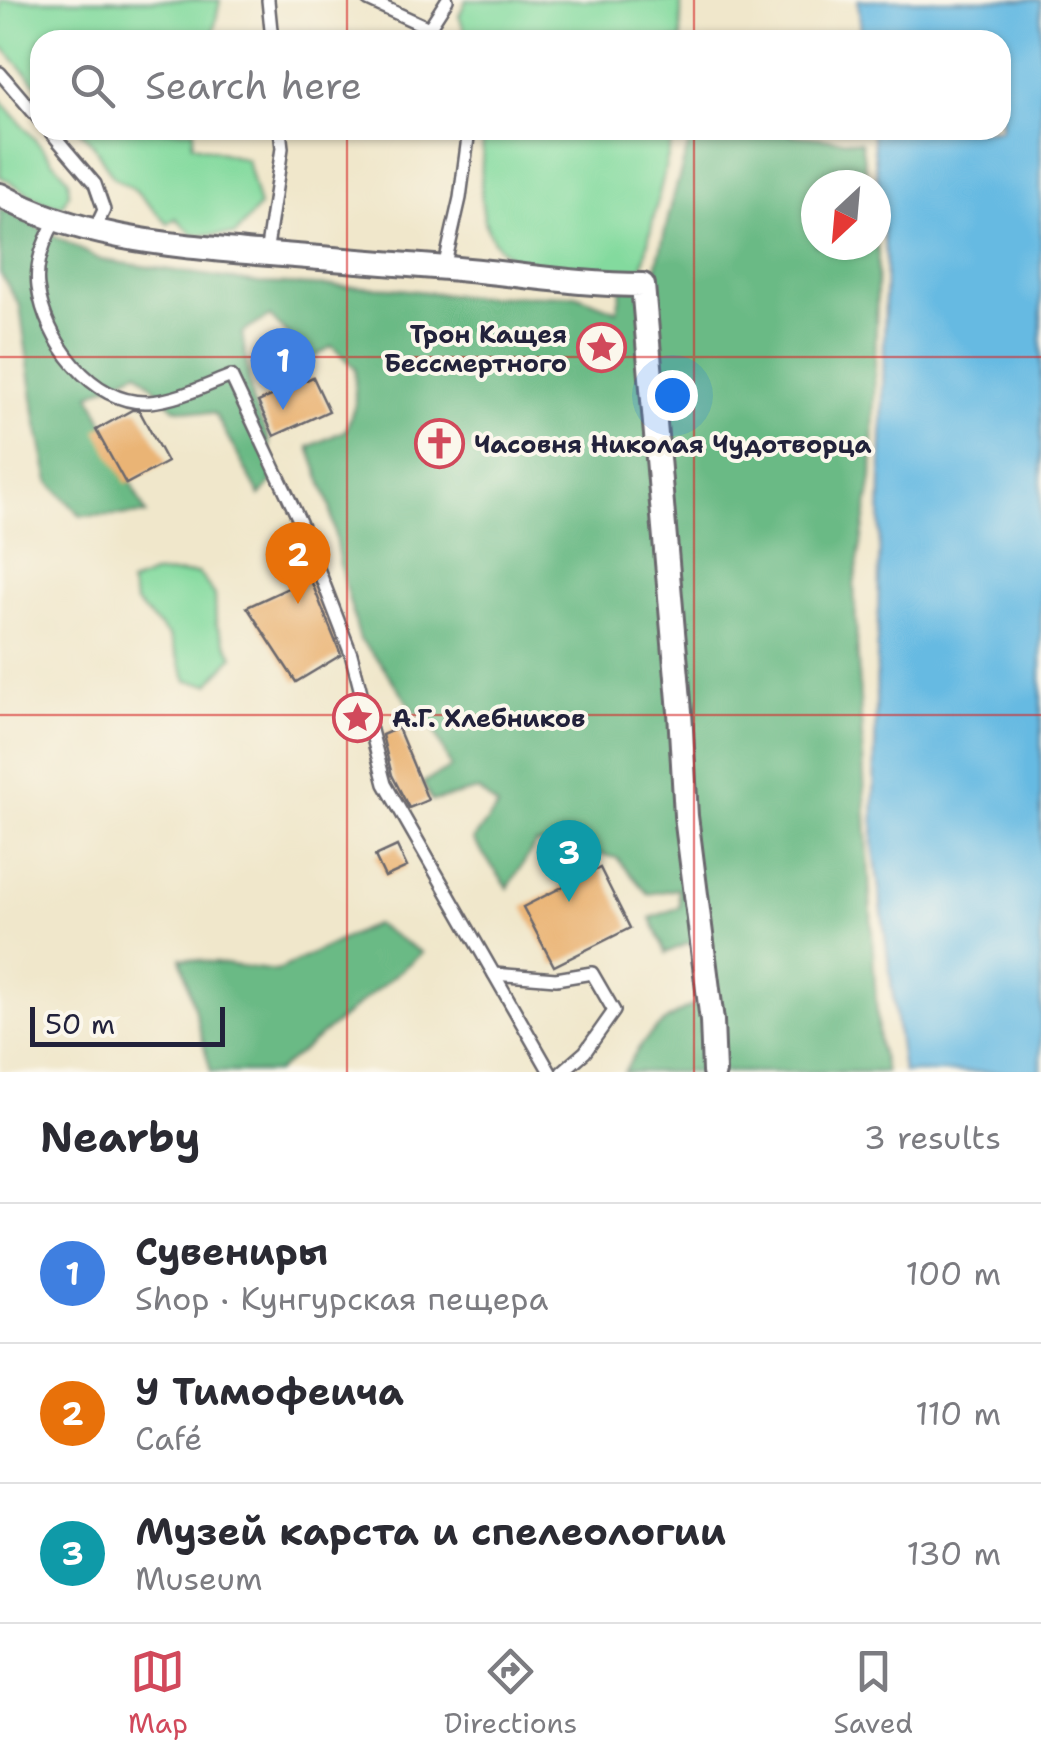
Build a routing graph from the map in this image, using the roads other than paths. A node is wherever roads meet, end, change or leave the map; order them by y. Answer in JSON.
{"nodes":[{"id":1,"x":268,"y":0,"type":"edge"},
{"id":2,"x":368,"y":0,"type":"edge"},
{"id":3,"x":448,"y":0,"type":"edge"},
{"id":4,"x":429,"y":28,"type":"junction"},
{"id":5,"x":271,"y":30,"type":"edge"},
{"id":6,"x":432,"y":30,"type":"edge"},
{"id":7,"x":0,"y":74,"type":"edge"},
{"id":8,"x":30,"y":108,"type":"edge"},
{"id":9,"x":57,"y":140,"type":"edge"},
{"id":10,"x":281,"y":140,"type":"edge"},
{"id":11,"x":467,"y":140,"type":"edge"},
{"id":12,"x":0,"y":195,"type":"edge"},
{"id":13,"x":55,"y":220,"type":"junction"},
{"id":14,"x":94,"y":231,"type":"junction"},
{"id":15,"x":266,"y":254,"type":"junction"},
{"id":16,"x":444,"y":268,"type":"junction"},
{"id":17,"x":494,"y":974,"type":"junction"},
{"id":18,"x":550,"y":1072,"type":"edge"},
{"id":19,"x":562,"y":1072,"type":"edge"},
{"id":20,"x":714,"y":1072,"type":"edge"}],
"edges":[{"from":1,"to":5,"type":"lane"},
{"from":2,"to":4,"type":"lane"},
{"from":3,"to":4,"type":"lane"},
{"from":4,"to":6,"type":"lane"},
{"from":7,"to":8,"type":"lane"},
{"from":9,"to":14,"type":"lane"},
{"from":10,"to":15,"type":"lane"},
{"from":11,"to":16,"type":"lane"},
{"from":12,"to":13,"type":"street"},
{"from":13,"to":14,"type":"street"},
{"from":13,"to":17,"type":"lane"},
{"from":14,"to":15,"type":"street"},
{"from":15,"to":16,"type":"street"},
{"from":16,"to":20,"type":"street"},
{"from":17,"to":18,"type":"lane"},
{"from":17,"to":19,"type":"lane"}]}
